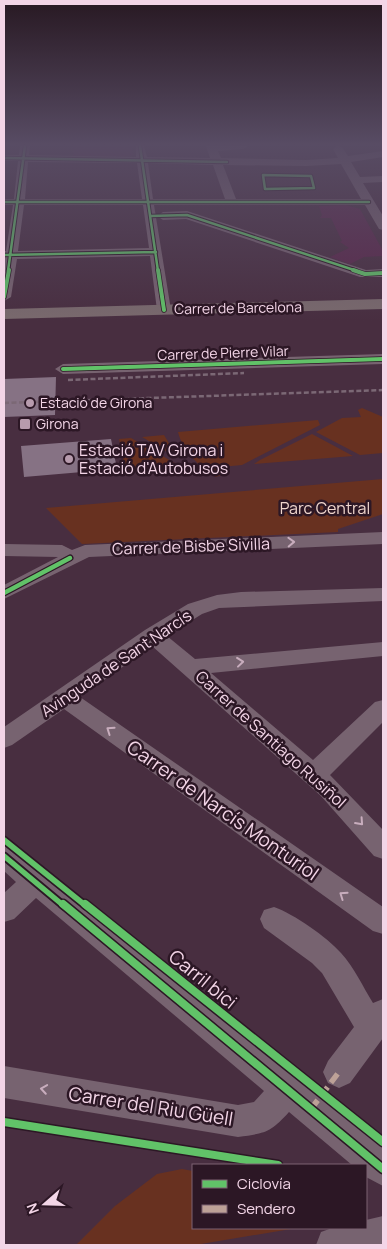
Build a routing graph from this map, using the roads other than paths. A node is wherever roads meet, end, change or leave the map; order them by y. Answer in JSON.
{"nodes":[{"id":1,"x":18,"y":204,"type":"edge"},
{"id":2,"x":148,"y":204,"type":"edge"},
{"id":3,"x":156,"y":204,"type":"edge"},
{"id":4,"x":217,"y":204,"type":"edge"},
{"id":5,"x":370,"y":204,"type":"edge"},
{"id":6,"x":187,"y":209,"type":"junction"},
{"id":7,"x":150,"y":216,"type":"junction"},
{"id":8,"x":383,"y":226,"type":"edge"},
{"id":9,"x":156,"y":252,"type":"junction"},
{"id":10,"x":7,"y":255,"type":"edge"},
{"id":11,"x":383,"y":273,"type":"edge"},
{"id":12,"x":4,"y":297,"type":"edge"},
{"id":13,"x":383,"y":304,"type":"edge"},
{"id":14,"x":164,"y":310,"type":"junction"},
{"id":15,"x":4,"y":314,"type":"edge"},
{"id":16,"x":383,"y":359,"type":"edge"},
{"id":17,"x":63,"y":369,"type":"dead end"},
{"id":18,"x":383,"y":538,"type":"edge"},
{"id":19,"x":4,"y":550,"type":"edge"},
{"id":20,"x":70,"y":558,"type":"junction"},
{"id":21,"x":4,"y":593,"type":"edge"},
{"id":22,"x":383,"y":594,"type":"edge"},
{"id":23,"x":153,"y":635,"type":"junction"},
{"id":24,"x":383,"y":648,"type":"edge"},
{"id":25,"x":192,"y":667,"type":"junction"},
{"id":26,"x":63,"y":697,"type":"junction"},
{"id":27,"x":383,"y":708,"type":"edge"},
{"id":28,"x":4,"y":739,"type":"edge"},
{"id":29,"x":314,"y":775,"type":"junction"},
{"id":30,"x":383,"y":848,"type":"edge"},
{"id":31,"x":4,"y":856,"type":"edge"},
{"id":32,"x":36,"y":882,"type":"junction"},
{"id":33,"x":4,"y":910,"type":"edge"},
{"id":34,"x":274,"y":919,"type":"dead end"},
{"id":35,"x":383,"y":922,"type":"edge"},
{"id":36,"x":377,"y":1021,"type":"edge"},
{"id":37,"x":339,"y":1072,"type":"dead end"},
{"id":38,"x":4,"y":1082,"type":"edge"},
{"id":39,"x":287,"y":1089,"type":"junction"},
{"id":40,"x":383,"y":1169,"type":"edge"},
{"id":41,"x":383,"y":1234,"type":"edge"},
{"id":42,"x":342,"y":1244,"type":"edge"}],
"edges":[{"from":1,"to":10,"type":"street"},
{"from":2,"to":7,"type":"street"},
{"from":3,"to":6,"type":"street"},
{"from":4,"to":6,"type":"street"},
{"from":5,"to":8,"type":"street"},
{"from":6,"to":7,"type":"street"},
{"from":6,"to":11,"type":"street"},
{"from":7,"to":9,"type":"street"},
{"from":9,"to":10,"type":"street"},
{"from":9,"to":14,"type":"street"},
{"from":10,"to":12,"type":"street"},
{"from":13,"to":14,"type":"main road","name":"Carrer de Barcelona"},
{"from":14,"to":15,"type":"main road","name":"Carrer de Barcelona"},
{"from":16,"to":17,"type":"street","name":"Carrer de Pierre Vilar"},
{"from":20,"to":18,"type":"street","name":"Carrer de Bisbe Sivilla","one_way":true},
{"from":19,"to":20,"type":"street"},
{"from":20,"to":21,"type":"street","name":"Carrer de Bisbe Sivilla"},
{"from":22,"to":23,"type":"street","name":"Avinguda de Sant Narcís"},
{"from":23,"to":25,"type":"street","name":"Carrer de Santiago Rusiñol"},
{"from":23,"to":26,"type":"street","name":"Avinguda de Sant Narcís"},
{"from":25,"to":24,"type":"street","one_way":true},
{"from":25,"to":29,"type":"street","name":"Carrer de Santiago Rusiñol"},
{"from":26,"to":28,"type":"street","name":"Avinguda de Sant Narcís"},
{"from":35,"to":26,"type":"street","name":"Carrer de Narcís Monturiol","one_way":true},
{"from":27,"to":29,"type":"street"},
{"from":29,"to":30,"type":"street","name":"Carrer de Santiago Rusiñol","one_way":true},
{"from":31,"to":32,"type":"street"},
{"from":32,"to":33,"type":"street"},
{"from":32,"to":39,"type":"street"},
{"from":34,"to":36,"type":"street"},
{"from":36,"to":37,"type":"street"},
{"from":39,"to":38,"type":"street","name":"Carrer del Riu Güell","one_way":true},
{"from":39,"to":40,"type":"street"},
{"from":41,"to":42,"type":"street"}]}
